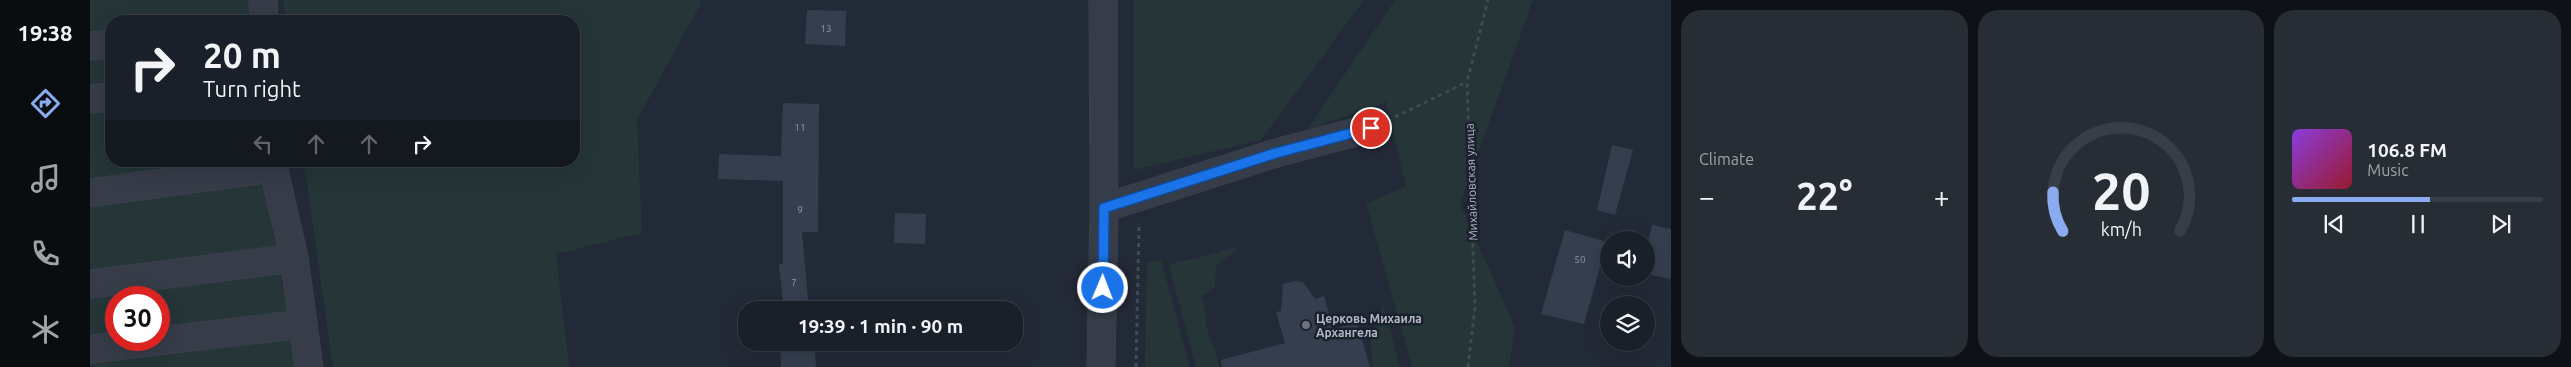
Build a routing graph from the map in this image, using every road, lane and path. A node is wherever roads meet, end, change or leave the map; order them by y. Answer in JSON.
{"nodes":[{"id":1,"x":263,"y":0,"type":"edge"},
{"id":2,"x":1103,"y":0,"type":"edge"},
{"id":3,"x":1488,"y":0,"type":"edge"},
{"id":4,"x":264,"y":15,"type":"edge"},
{"id":5,"x":105,"y":45,"type":"edge"},
{"id":6,"x":90,"y":46,"type":"edge"},
{"id":7,"x":1467,"y":82,"type":"junction"},
{"id":8,"x":105,"y":99,"type":"edge"},
{"id":9,"x":90,"y":100,"type":"edge"},
{"id":10,"x":1371,"y":128,"type":"joint"},
{"id":11,"x":260,"y":167,"type":"edge"},
{"id":12,"x":273,"y":167,"type":"edge"},
{"id":13,"x":90,"y":193,"type":"edge"},
{"id":14,"x":1139,"y":197,"type":"junction"},
{"id":15,"x":1104,"y":208,"type":"junction"},
{"id":16,"x":294,"y":258,"type":"junction"},
{"id":17,"x":90,"y":284,"type":"edge"},
{"id":18,"x":303,"y":324,"type":"junction"},
{"id":19,"x":90,"y":349,"type":"edge"},
{"id":20,"x":310,"y":367,"type":"edge"},
{"id":21,"x":1101,"y":367,"type":"edge"},
{"id":22,"x":1136,"y":367,"type":"edge"},
{"id":23,"x":1468,"y":367,"type":"edge"}],
"edges":[{"from":1,"to":4,"type":"street"},
{"from":2,"to":15,"type":"street"},
{"from":3,"to":7,"type":"path","name":"Михайловская улица"},
{"from":5,"to":6,"type":"street"},
{"from":7,"to":10,"type":"path"},
{"from":7,"to":23,"type":"path","name":"Михайловская улица"},
{"from":8,"to":9,"type":"street"},
{"from":10,"to":14,"type":"street"},
{"from":11,"to":13,"type":"street"},
{"from":12,"to":16,"type":"street"},
{"from":14,"to":15,"type":"street"},
{"from":14,"to":22,"type":"path"},
{"from":15,"to":21,"type":"street"},
{"from":16,"to":17,"type":"street"},
{"from":16,"to":18,"type":"street"},
{"from":18,"to":19,"type":"street"},
{"from":18,"to":20,"type":"street"}]}
